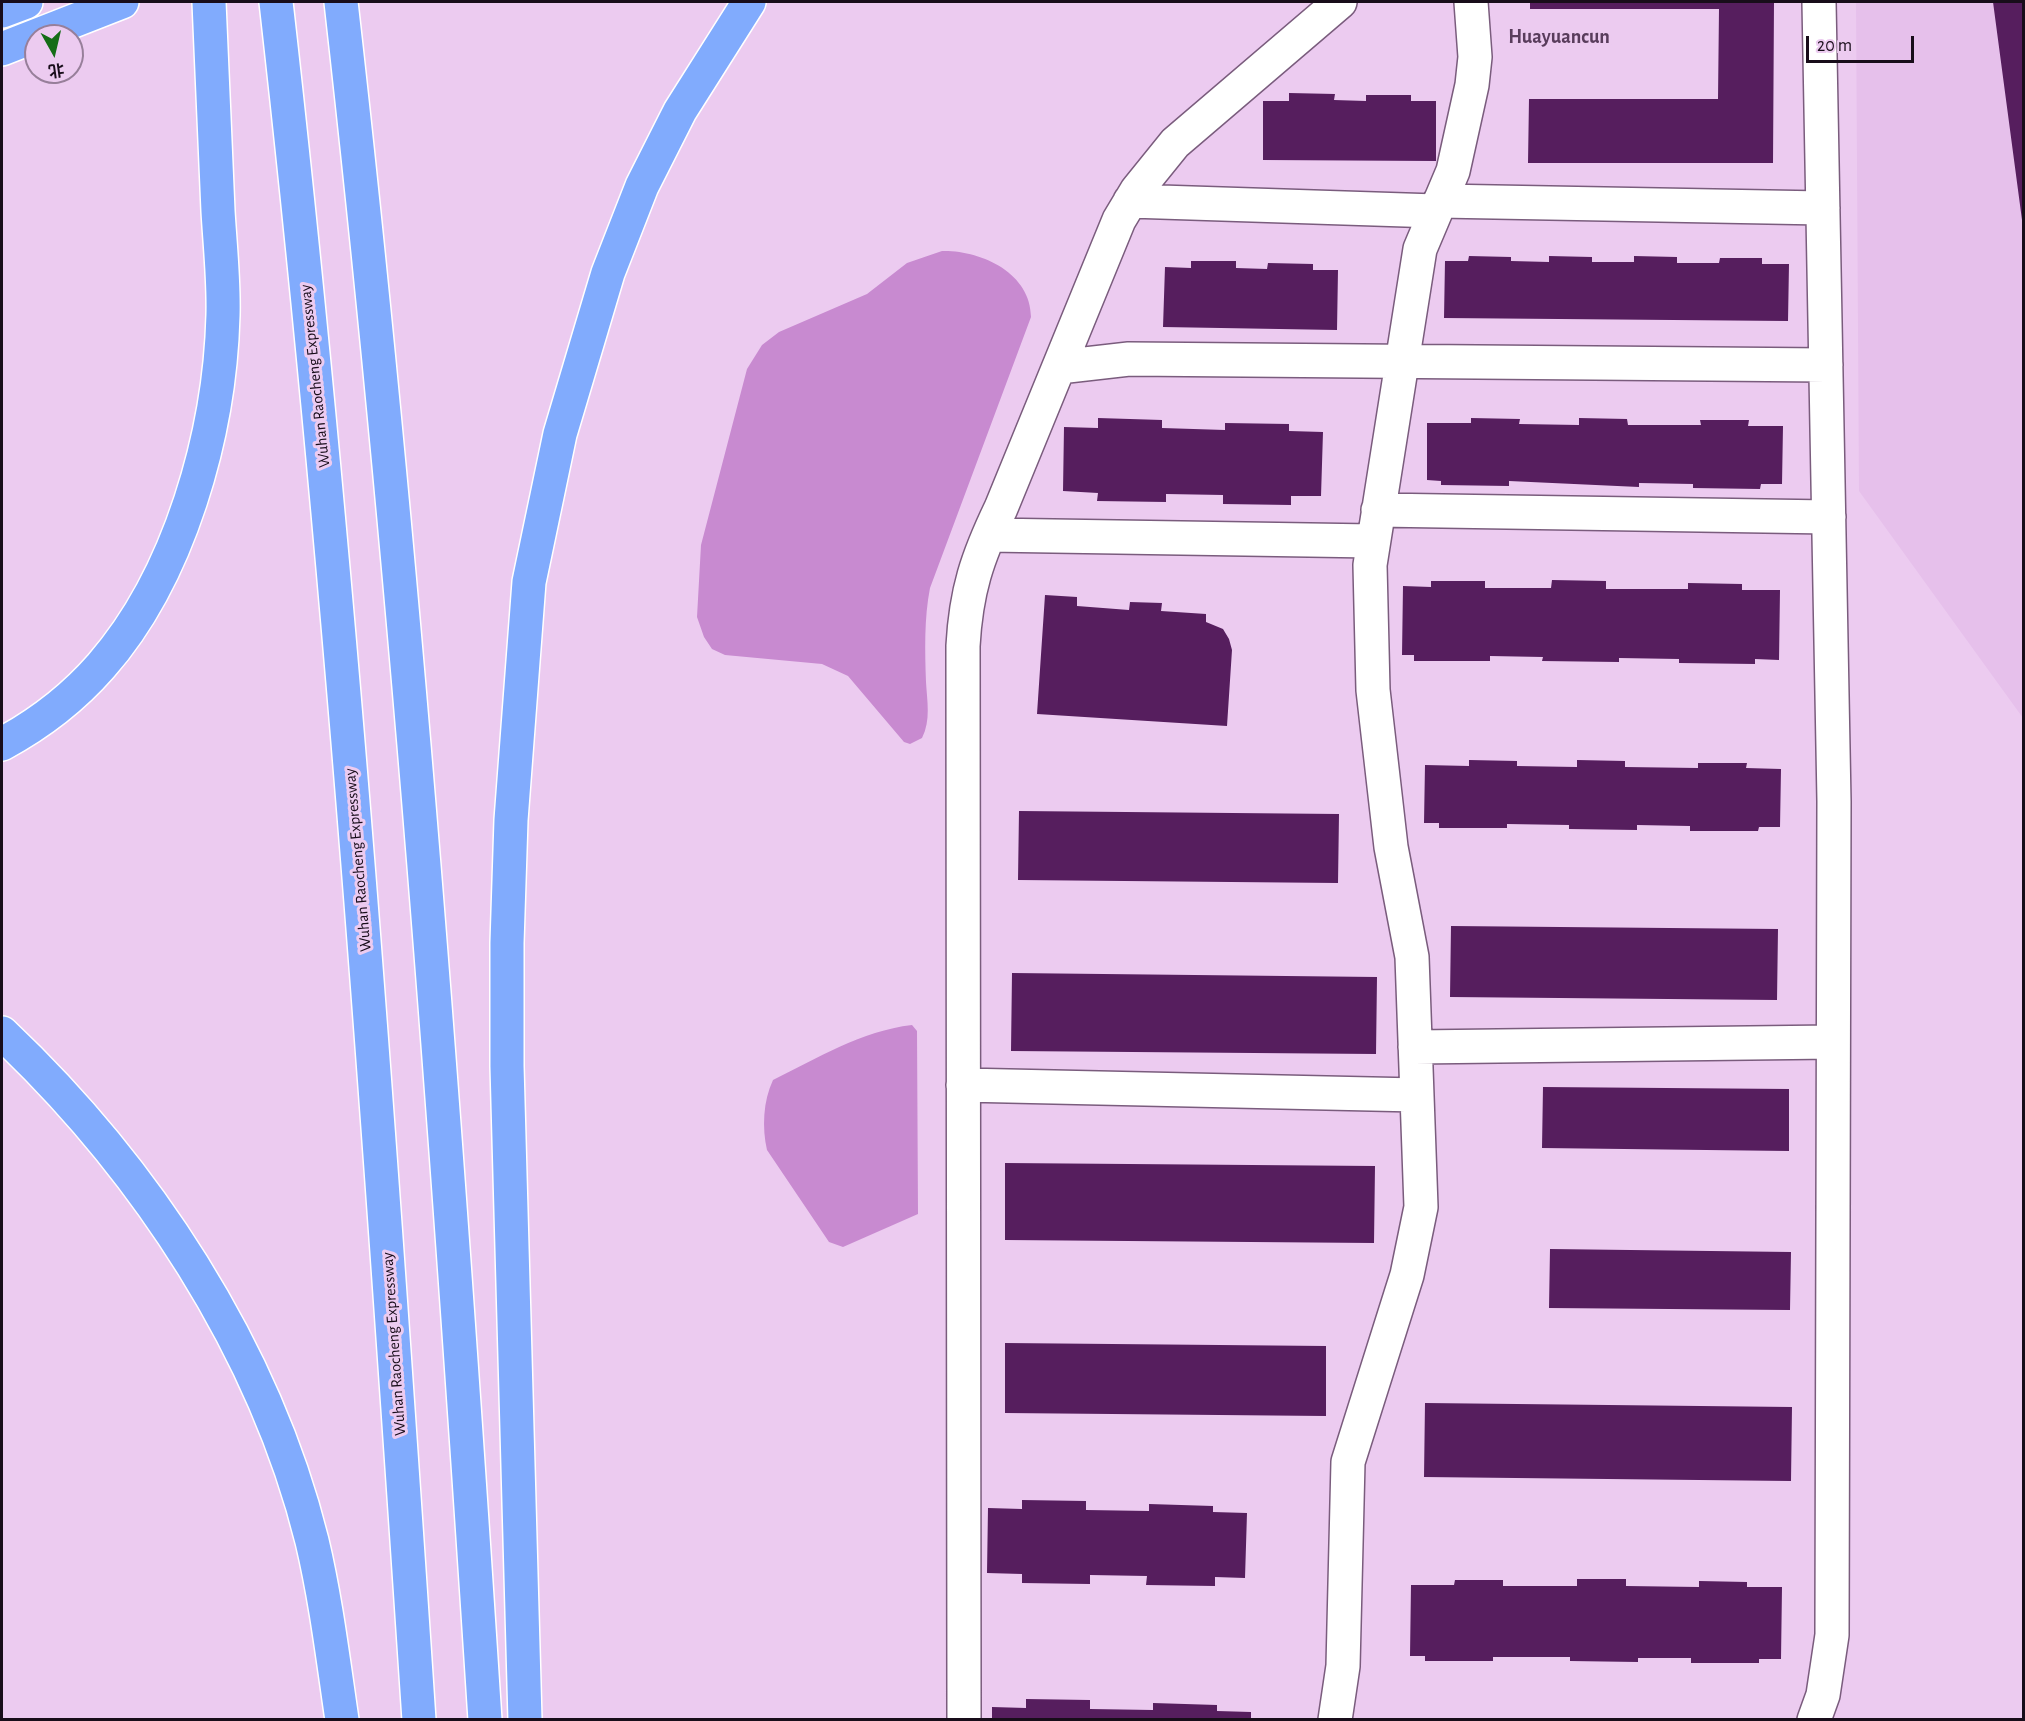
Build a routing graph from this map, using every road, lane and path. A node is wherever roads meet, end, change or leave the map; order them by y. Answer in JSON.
{"nodes":[{"id":1,"x":26,"y":2,"type":"edge"},
{"id":2,"x":122,"y":2,"type":"edge"},
{"id":3,"x":209,"y":2,"type":"edge"},
{"id":4,"x":276,"y":2,"type":"edge"},
{"id":5,"x":341,"y":2,"type":"edge"},
{"id":6,"x":749,"y":2,"type":"edge"},
{"id":7,"x":1340,"y":2,"type":"edge"},
{"id":8,"x":1471,"y":2,"type":"edge"},
{"id":9,"x":1819,"y":2,"type":"edge"},
{"id":10,"x":2,"y":11,"type":"edge"},
{"id":11,"x":2,"y":49,"type":"edge"},
{"id":12,"x":1130,"y":201,"type":"junction"},
{"id":13,"x":1438,"y":206,"type":"junction"},
{"id":14,"x":1823,"y":208,"type":"junction"},
{"id":15,"x":1402,"y":362,"type":"junction"},
{"id":16,"x":1826,"y":365,"type":"junction"},
{"id":17,"x":1059,"y":367,"type":"junction"},
{"id":18,"x":1829,"y":517,"type":"junction"},
{"id":19,"x":1376,"y":526,"type":"junction"},
{"id":20,"x":989,"y":535,"type":"junction"},
{"id":21,"x":2,"y":744,"type":"edge"},
{"id":22,"x":2,"y":1033,"type":"edge"},
{"id":23,"x":1833,"y":1042,"type":"junction"},
{"id":24,"x":1415,"y":1047,"type":"junction"},
{"id":25,"x":963,"y":1085,"type":"junction"},
{"id":26,"x":1417,"y":1095,"type":"junction"},
{"id":27,"x":342,"y":1719,"type":"edge"},
{"id":28,"x":419,"y":1719,"type":"edge"},
{"id":29,"x":485,"y":1719,"type":"edge"},
{"id":30,"x":525,"y":1719,"type":"edge"},
{"id":31,"x":964,"y":1719,"type":"edge"},
{"id":32,"x":1335,"y":1719,"type":"edge"},
{"id":33,"x":1814,"y":1719,"type":"edge"}],
"edges":[{"from":1,"to":10,"type":"highway"},
{"from":2,"to":11,"type":"highway"},
{"from":3,"to":21,"type":"highway"},
{"from":4,"to":28,"type":"highway","name":"Wuhan Raocheng Expressway"},
{"from":5,"to":29,"type":"highway"},
{"from":6,"to":30,"type":"highway"},
{"from":7,"to":12,"type":"street"},
{"from":8,"to":13,"type":"street"},
{"from":9,"to":14,"type":"street"},
{"from":12,"to":13,"type":"street"},
{"from":12,"to":17,"type":"street"},
{"from":13,"to":14,"type":"street"},
{"from":13,"to":15,"type":"street"},
{"from":14,"to":16,"type":"street"},
{"from":15,"to":16,"type":"street"},
{"from":15,"to":17,"type":"street"},
{"from":15,"to":19,"type":"street"},
{"from":16,"to":18,"type":"street"},
{"from":17,"to":20,"type":"street"},
{"from":18,"to":19,"type":"street"},
{"from":18,"to":23,"type":"street"},
{"from":19,"to":20,"type":"street"},
{"from":19,"to":24,"type":"street"},
{"from":20,"to":25,"type":"street"},
{"from":22,"to":27,"type":"highway"},
{"from":23,"to":24,"type":"street"},
{"from":23,"to":33,"type":"street"},
{"from":24,"to":26,"type":"street"},
{"from":25,"to":26,"type":"street"},
{"from":25,"to":31,"type":"street"},
{"from":26,"to":32,"type":"street"}]}
